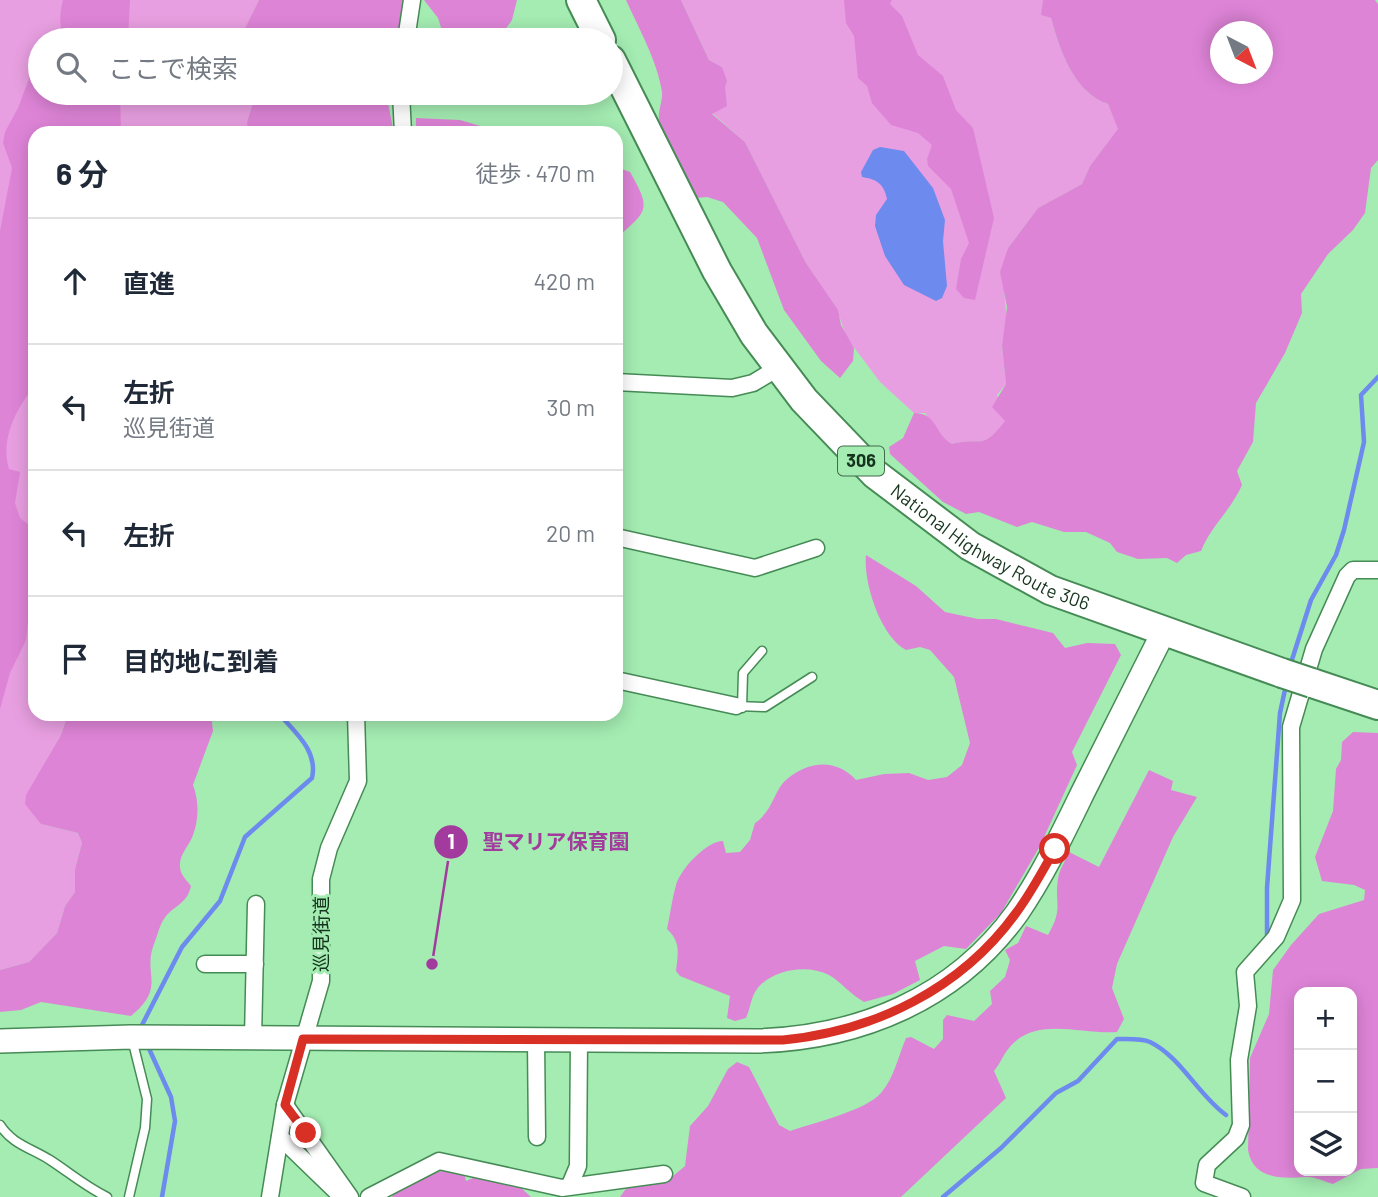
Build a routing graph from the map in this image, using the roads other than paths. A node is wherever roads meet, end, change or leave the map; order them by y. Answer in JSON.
{"nodes":[{"id":1,"x":412,"y":0,"type":"edge"},
{"id":2,"x":581,"y":0,"type":"edge"},
{"id":3,"x":408,"y":28,"type":"edge"},
{"id":4,"x":595,"y":28,"type":"edge"},
{"id":5,"x":623,"y":84,"type":"edge"},
{"id":6,"x":402,"y":105,"type":"edge"},
{"id":7,"x":403,"y":126,"type":"edge"},
{"id":8,"x":778,"y":368,"type":"junction"},
{"id":9,"x":623,"y":382,"type":"edge"},
{"id":10,"x":623,"y":539,"type":"edge"},
{"id":11,"x":816,"y":548,"type":"dead end"},
{"id":12,"x":1378,"y":570,"type":"edge"},
{"id":13,"x":1164,"y":631,"type":"junction"},
{"id":14,"x":762,"y":651,"type":"dead end"},
{"id":15,"x":812,"y":677,"type":"dead end"},
{"id":16,"x":623,"y":682,"type":"edge"},
{"id":17,"x":1378,"y":705,"type":"edge"},
{"id":18,"x":739,"y":707,"type":"junction"},
{"id":19,"x":356,"y":721,"type":"edge"},
{"id":20,"x":256,"y":904,"type":"dead end"},
{"id":21,"x":205,"y":964,"type":"dead end"},
{"id":22,"x":255,"y":964,"type":"junction"},
{"id":23,"x":140,"y":1037,"type":"junction"},
{"id":24,"x":253,"y":1038,"type":"junction"},
{"id":25,"x":303,"y":1039,"type":"junction"},
{"id":26,"x":536,"y":1040,"type":"junction"},
{"id":27,"x":579,"y":1040,"type":"junction"},
{"id":28,"x":0,"y":1041,"type":"edge"},
{"id":29,"x":285,"y":1105,"type":"junction"},
{"id":30,"x":0,"y":1125,"type":"edge"},
{"id":31,"x":280,"y":1137,"type":"junction"},
{"id":32,"x":537,"y":1137,"type":"dead end"},
{"id":33,"x":664,"y":1174,"type":"dead end"},
{"id":34,"x":570,"y":1185,"type":"junction"},
{"id":35,"x":107,"y":1197,"type":"edge"},
{"id":36,"x":129,"y":1197,"type":"edge"},
{"id":37,"x":270,"y":1197,"type":"edge"},
{"id":38,"x":342,"y":1197,"type":"edge"},
{"id":39,"x":350,"y":1197,"type":"edge"},
{"id":40,"x":369,"y":1197,"type":"edge"},
{"id":41,"x":1242,"y":1197,"type":"edge"}],
"edges":[{"from":1,"to":3,"type":"street"},
{"from":2,"to":4,"type":"highway"},
{"from":5,"to":8,"type":"highway","name":"National Highway Route 306","number":"306"},
{"from":6,"to":7,"type":"street"},
{"from":8,"to":9,"type":"street"},
{"from":8,"to":13,"type":"highway","name":"National Highway Route 306","number":"306"},
{"from":10,"to":11,"type":"street"},
{"from":12,"to":41,"type":"street"},
{"from":13,"to":17,"type":"highway","name":"National Highway Route 306","number":"306","bridge":true},
{"from":13,"to":27,"type":"street"},
{"from":14,"to":18,"type":"lane"},
{"from":15,"to":18,"type":"lane"},
{"from":16,"to":18,"type":"street"},
{"from":19,"to":25,"type":"street","name":"巡見街道"},
{"from":20,"to":22,"type":"street"},
{"from":21,"to":22,"type":"street"},
{"from":22,"to":24,"type":"street"},
{"from":23,"to":24,"type":"street"},
{"from":23,"to":28,"type":"street"},
{"from":23,"to":36,"type":"lane"},
{"from":24,"to":25,"type":"street"},
{"from":25,"to":26,"type":"street"},
{"from":25,"to":29,"type":"street","name":"巡見街道"},
{"from":26,"to":27,"type":"street"},
{"from":26,"to":32,"type":"street"},
{"from":27,"to":34,"type":"street"},
{"from":29,"to":31,"type":"street","name":"巡見街道"},
{"from":29,"to":39,"type":"street"},
{"from":30,"to":35,"type":"lane"},
{"from":31,"to":37,"type":"street","name":"巡見街道"},
{"from":31,"to":38,"type":"street"},
{"from":33,"to":34,"type":"street"},
{"from":34,"to":40,"type":"street"}]}
